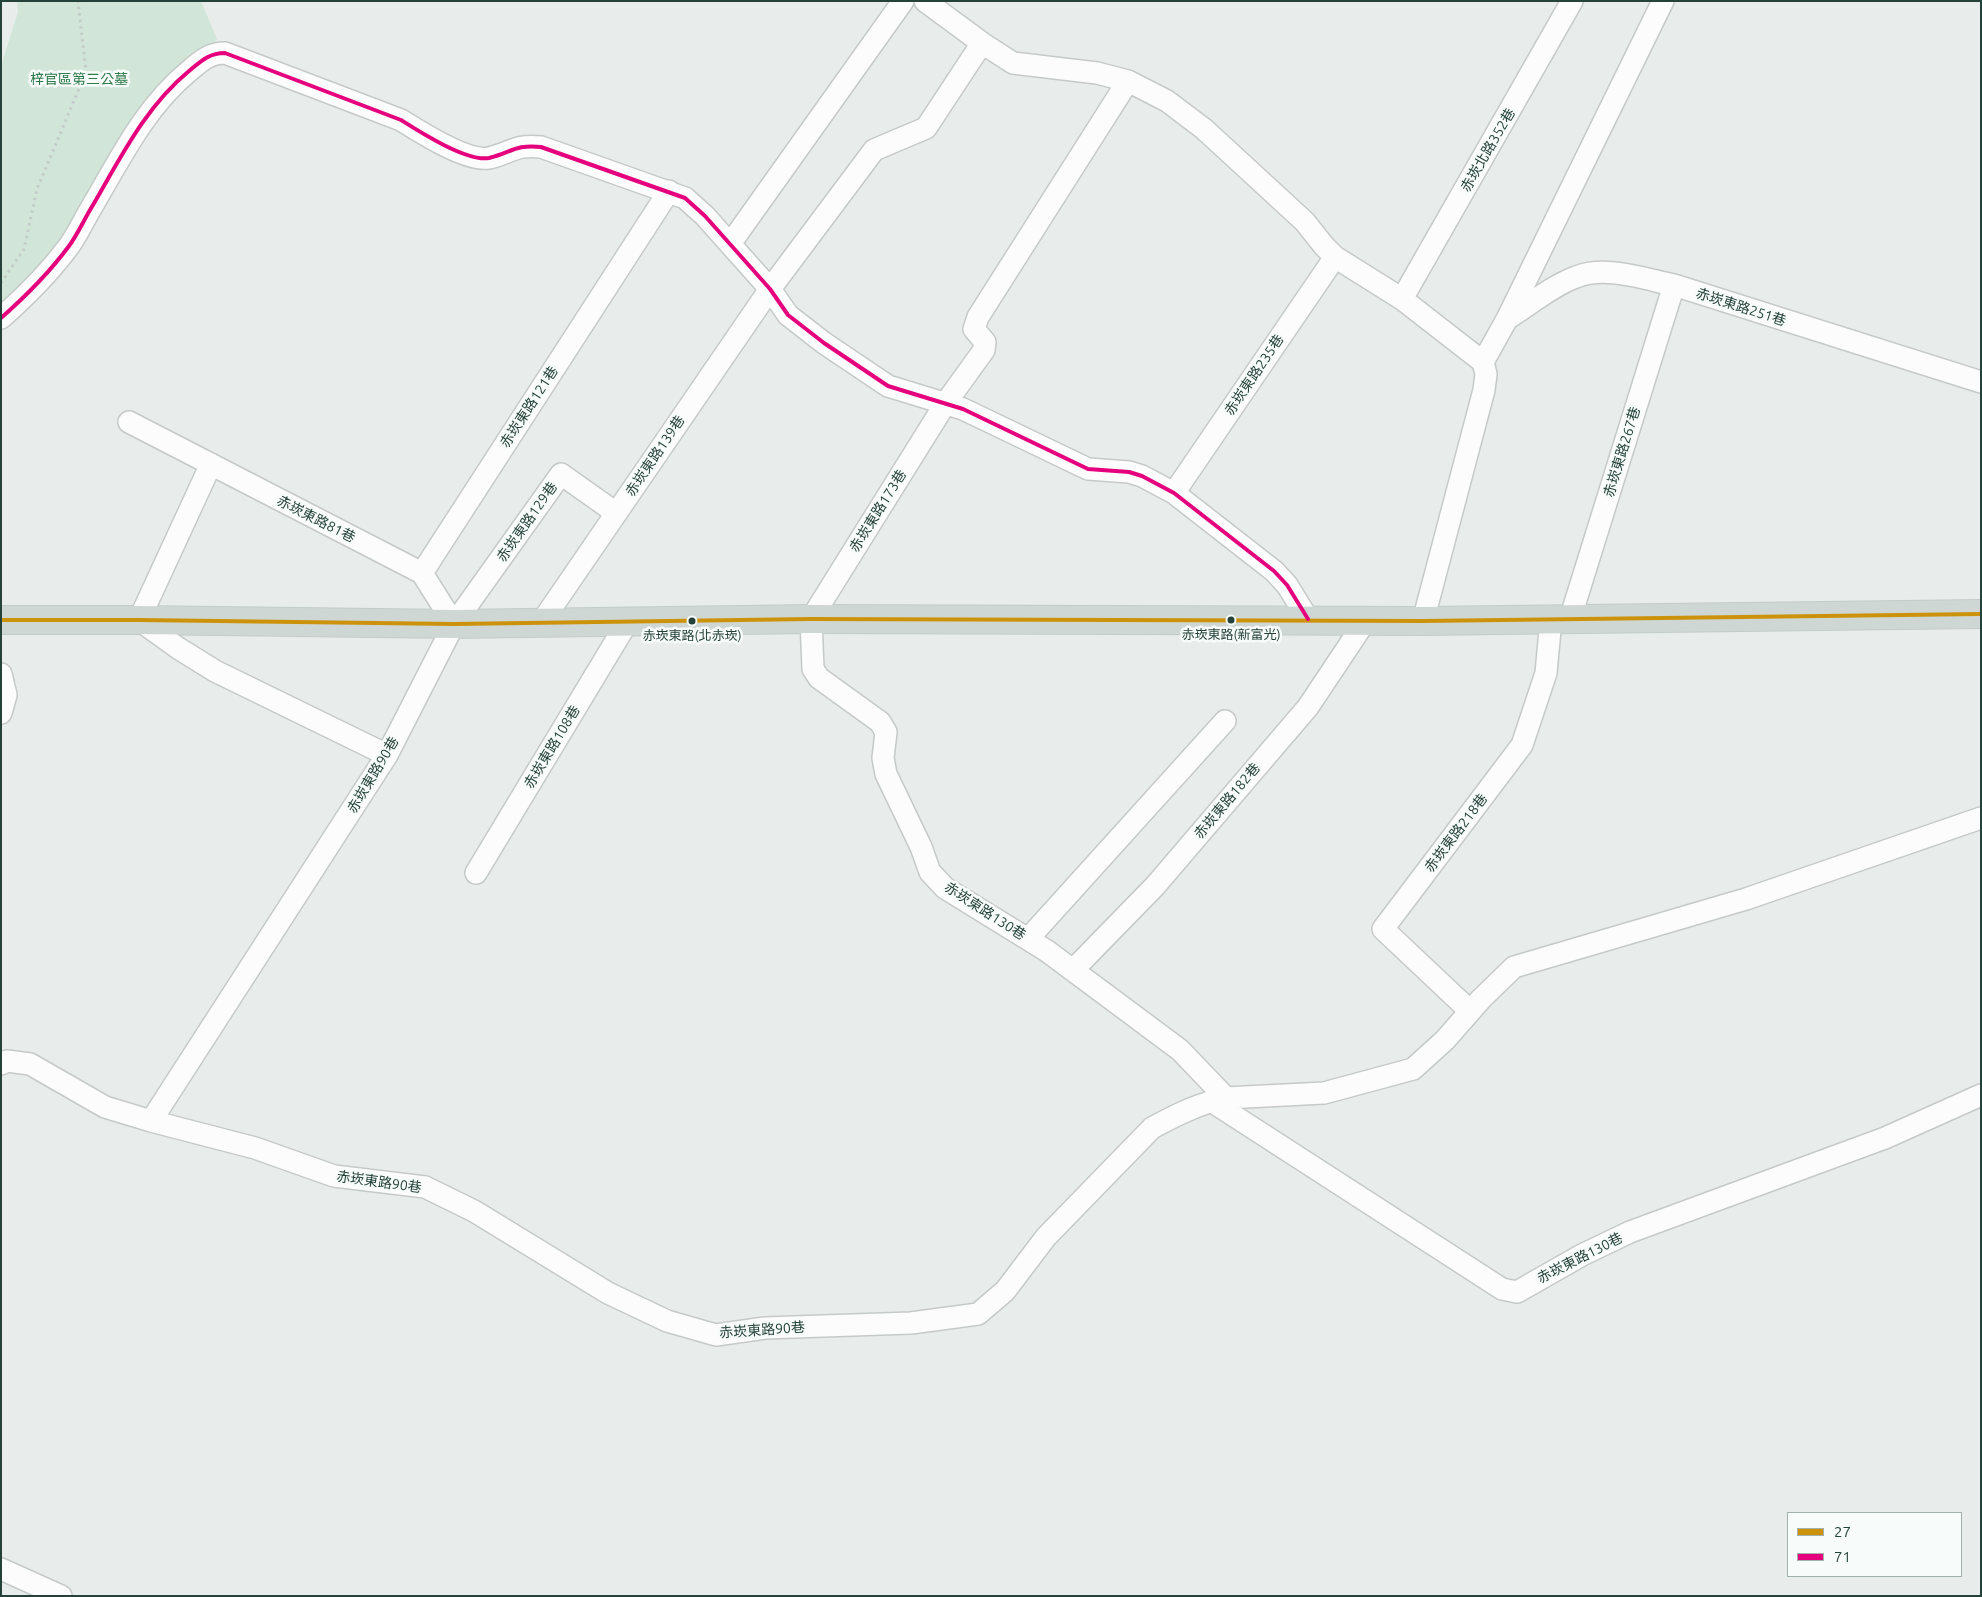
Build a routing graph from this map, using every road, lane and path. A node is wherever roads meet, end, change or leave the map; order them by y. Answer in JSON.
{"nodes":[{"id":1,"x":78,"y":1,"type":"edge"},
{"id":2,"x":903,"y":1,"type":"edge"},
{"id":3,"x":925,"y":1,"type":"edge"},
{"id":4,"x":1572,"y":1,"type":"edge"},
{"id":5,"x":1663,"y":1,"type":"edge"},
{"id":6,"x":982,"y":43,"type":"junction"},
{"id":7,"x":1128,"y":81,"type":"junction"},
{"id":8,"x":669,"y":191,"type":"junction"},
{"id":9,"x":730,"y":244,"type":"junction"},
{"id":10,"x":1335,"y":256,"type":"junction"},
{"id":11,"x":1,"y":283,"type":"edge"},
{"id":12,"x":1674,"y":285,"type":"junction"},
{"id":13,"x":770,"y":289,"type":"junction"},
{"id":14,"x":1402,"y":299,"type":"junction"},
{"id":15,"x":1,"y":318,"type":"edge"},
{"id":16,"x":1507,"y":319,"type":"junction"},
{"id":17,"x":1483,"y":362,"type":"junction"},
{"id":18,"x":1981,"y":382,"type":"edge"},
{"id":19,"x":945,"y":404,"type":"junction"},
{"id":20,"x":129,"y":422,"type":"dead end"},
{"id":21,"x":210,"y":464,"type":"junction"},
{"id":22,"x":1174,"y":493,"type":"junction"},
{"id":23,"x":616,"y":513,"type":"junction"},
{"id":24,"x":422,"y":574,"type":"junction"},
{"id":25,"x":1981,"y":614,"type":"edge"},
{"id":26,"x":811,"y":619,"type":"junction"},
{"id":27,"x":1308,"y":619,"type":"junction"},
{"id":28,"x":1561,"y":619,"type":"junction"},
{"id":29,"x":1,"y":620,"type":"edge"},
{"id":30,"x":139,"y":620,"type":"junction"},
{"id":31,"x":1366,"y":620,"type":"junction"},
{"id":32,"x":1423,"y":621,"type":"junction"},
{"id":33,"x":628,"y":622,"type":"junction"},
{"id":34,"x":541,"y":623,"type":"junction"},
{"id":35,"x":454,"y":624,"type":"junction"},
{"id":36,"x":1,"y":674,"type":"edge"},
{"id":37,"x":1,"y":713,"type":"edge"},
{"id":38,"x":1225,"y":721,"type":"dead end"},
{"id":39,"x":387,"y":755,"type":"junction"},
{"id":40,"x":1981,"y":818,"type":"edge"},
{"id":41,"x":476,"y":873,"type":"dead end"},
{"id":42,"x":1028,"y":939,"type":"junction"},
{"id":43,"x":1073,"y":970,"type":"junction"},
{"id":44,"x":1470,"y":1011,"type":"junction"},
{"id":45,"x":1,"y":1064,"type":"edge"},
{"id":46,"x":1981,"y":1095,"type":"edge"},
{"id":47,"x":1219,"y":1099,"type":"junction"},
{"id":48,"x":151,"y":1122,"type":"junction"},
{"id":49,"x":1,"y":1569,"type":"edge"},
{"id":50,"x":61,"y":1596,"type":"edge"}],
"edges":[{"from":1,"to":11,"type":"path"},
{"from":2,"to":9,"type":"street"},
{"from":3,"to":6,"type":"street"},
{"from":4,"to":14,"type":"street","name":"赤崁北路352巷"},
{"from":5,"to":16,"type":"street","name":"赤崁東路251巷"},
{"from":6,"to":7,"type":"street"},
{"from":6,"to":13,"type":"street","name":"赤崁東路139巷"},
{"from":7,"to":10,"type":"street"},
{"from":7,"to":19,"type":"street","name":"赤崁東路173巷"},
{"from":8,"to":9,"type":"street"},
{"from":8,"to":15,"type":"street"},
{"from":8,"to":24,"type":"street","name":"赤崁東路121巷"},
{"from":9,"to":13,"type":"street"},
{"from":10,"to":14,"type":"street"},
{"from":10,"to":22,"type":"street","name":"赤崁東路235巷"},
{"from":12,"to":16,"type":"street","name":"赤崁東路251巷"},
{"from":12,"to":18,"type":"street","name":"赤崁東路251巷"},
{"from":12,"to":28,"type":"street","name":"赤崁東路267巷"},
{"from":13,"to":19,"type":"street"},
{"from":13,"to":23,"type":"street","name":"赤崁東路139巷"},
{"from":14,"to":17,"type":"street"},
{"from":16,"to":17,"type":"street","name":"赤崁東路251巷"},
{"from":17,"to":32,"type":"street"},
{"from":19,"to":22,"type":"street"},
{"from":19,"to":26,"type":"street","name":"赤崁東路173巷"},
{"from":20,"to":21,"type":"street","name":"赤崁東路81巷"},
{"from":21,"to":24,"type":"street","name":"赤崁東路81巷"},
{"from":21,"to":30,"type":"street"},
{"from":22,"to":27,"type":"street"},
{"from":23,"to":34,"type":"street","name":"赤崁東路139巷"},
{"from":23,"to":35,"type":"street","name":"赤崁東路129巷"},
{"from":24,"to":35,"type":"street"},
{"from":25,"to":28,"type":"main road"},
{"from":26,"to":27,"type":"main road"},
{"from":26,"to":33,"type":"main road"},
{"from":26,"to":42,"type":"street","name":"赤崁東路130巷"},
{"from":27,"to":31,"type":"main road"},
{"from":28,"to":32,"type":"main road"},
{"from":28,"to":44,"type":"street","name":"赤崁東路218巷"},
{"from":29,"to":30,"type":"main road"},
{"from":30,"to":35,"type":"main road"},
{"from":30,"to":39,"type":"street"},
{"from":31,"to":32,"type":"main road"},
{"from":31,"to":43,"type":"street","name":"赤崁東路182巷"},
{"from":33,"to":34,"type":"main road"},
{"from":33,"to":41,"type":"street","name":"赤崁東路108巷"},
{"from":34,"to":35,"type":"main road"},
{"from":35,"to":39,"type":"street","name":"赤崁東路90巷"},
{"from":36,"to":37,"type":"street"},
{"from":38,"to":42,"type":"street"},
{"from":39,"to":48,"type":"street","name":"赤崁東路90巷"},
{"from":40,"to":44,"type":"street"},
{"from":42,"to":43,"type":"street","name":"赤崁東路130巷"},
{"from":43,"to":47,"type":"street","name":"赤崁東路130巷"},
{"from":44,"to":47,"type":"street"},
{"from":45,"to":48,"type":"street","name":"赤崁東路90巷"},
{"from":46,"to":47,"type":"street","name":"赤崁東路130巷"},
{"from":47,"to":48,"type":"street","name":"赤崁東路90巷"},
{"from":49,"to":50,"type":"street"}]}
